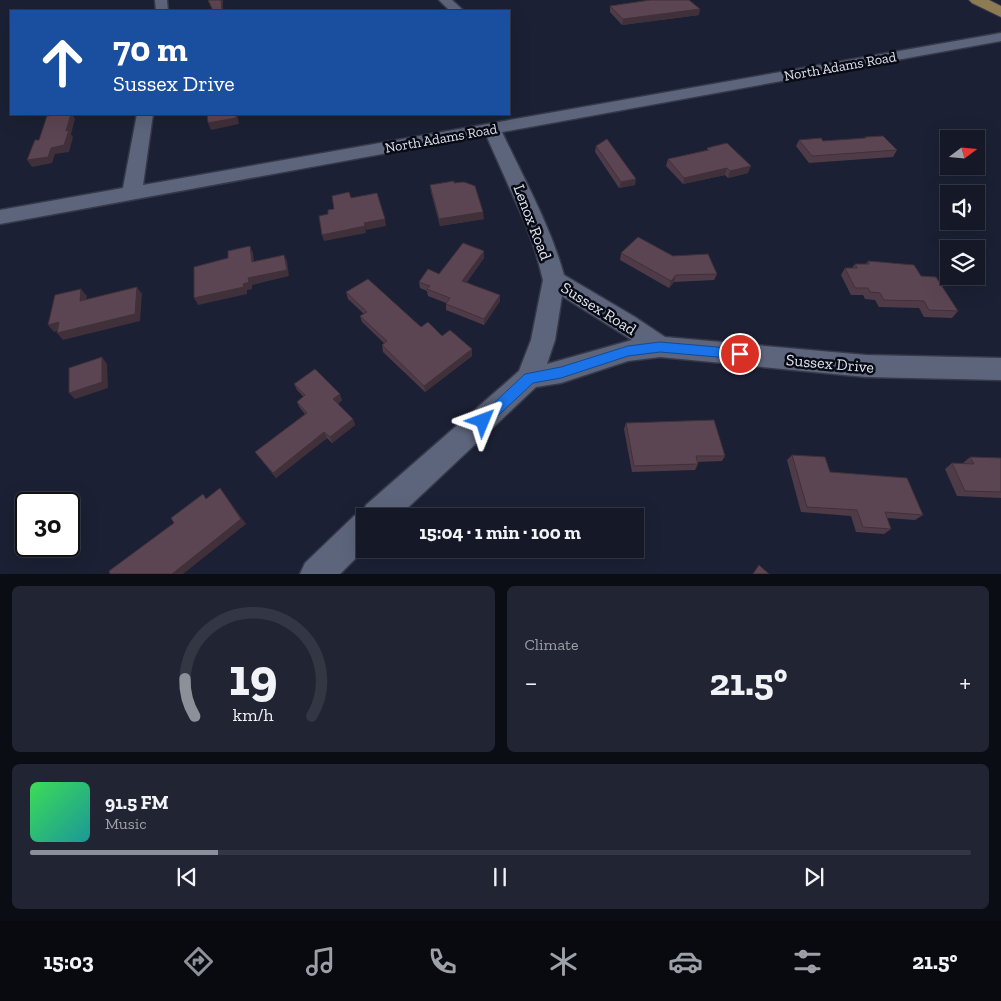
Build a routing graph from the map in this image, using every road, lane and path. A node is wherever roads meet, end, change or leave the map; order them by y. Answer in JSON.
{"nodes":[{"id":1,"x":446,"y":0,"type":"edge"},
{"id":2,"x":977,"y":0,"type":"edge"},
{"id":3,"x":456,"y":10,"type":"edge"},
{"id":4,"x":1001,"y":12,"type":"edge"},
{"id":5,"x":1001,"y":37,"type":"edge"},
{"id":6,"x":145,"y":115,"type":"edge"},
{"id":7,"x":500,"y":123,"type":"edge"},
{"id":8,"x":132,"y":193,"type":"junction"},
{"id":9,"x":0,"y":217,"type":"edge"},
{"id":10,"x":554,"y":280,"type":"junction"},
{"id":11,"x":660,"y":347,"type":"junction"},
{"id":12,"x":1001,"y":369,"type":"edge"},
{"id":13,"x":529,"y":378,"type":"junction"},
{"id":14,"x":386,"y":508,"type":"edge"},
{"id":15,"x":356,"y":535,"type":"edge"},
{"id":16,"x":356,"y":537,"type":"edge"},
{"id":17,"x":316,"y":574,"type":"edge"},
{"id":18,"x":342,"y":574,"type":"edge"}],
"edges":[{"from":1,"to":3,"type":"street"},
{"from":2,"to":4,"type":"main road"},
{"from":5,"to":7,"type":"street","name":"North Adams Road"},
{"from":6,"to":8,"type":"street"},
{"from":7,"to":8,"type":"street","name":"North Adams Road"},
{"from":7,"to":10,"type":"street","name":"Lenox Road"},
{"from":8,"to":9,"type":"street","name":"North Adams Road"},
{"from":10,"to":11,"type":"street","name":"Sussex Road"},
{"from":10,"to":13,"type":"street","name":"Lenox Road"},
{"from":11,"to":12,"type":"street","name":"Sussex Drive"},
{"from":11,"to":13,"type":"street","name":"Sussex Road"},
{"from":13,"to":14,"type":"street"},
{"from":15,"to":17,"type":"street"},
{"from":16,"to":18,"type":"street"}]}
